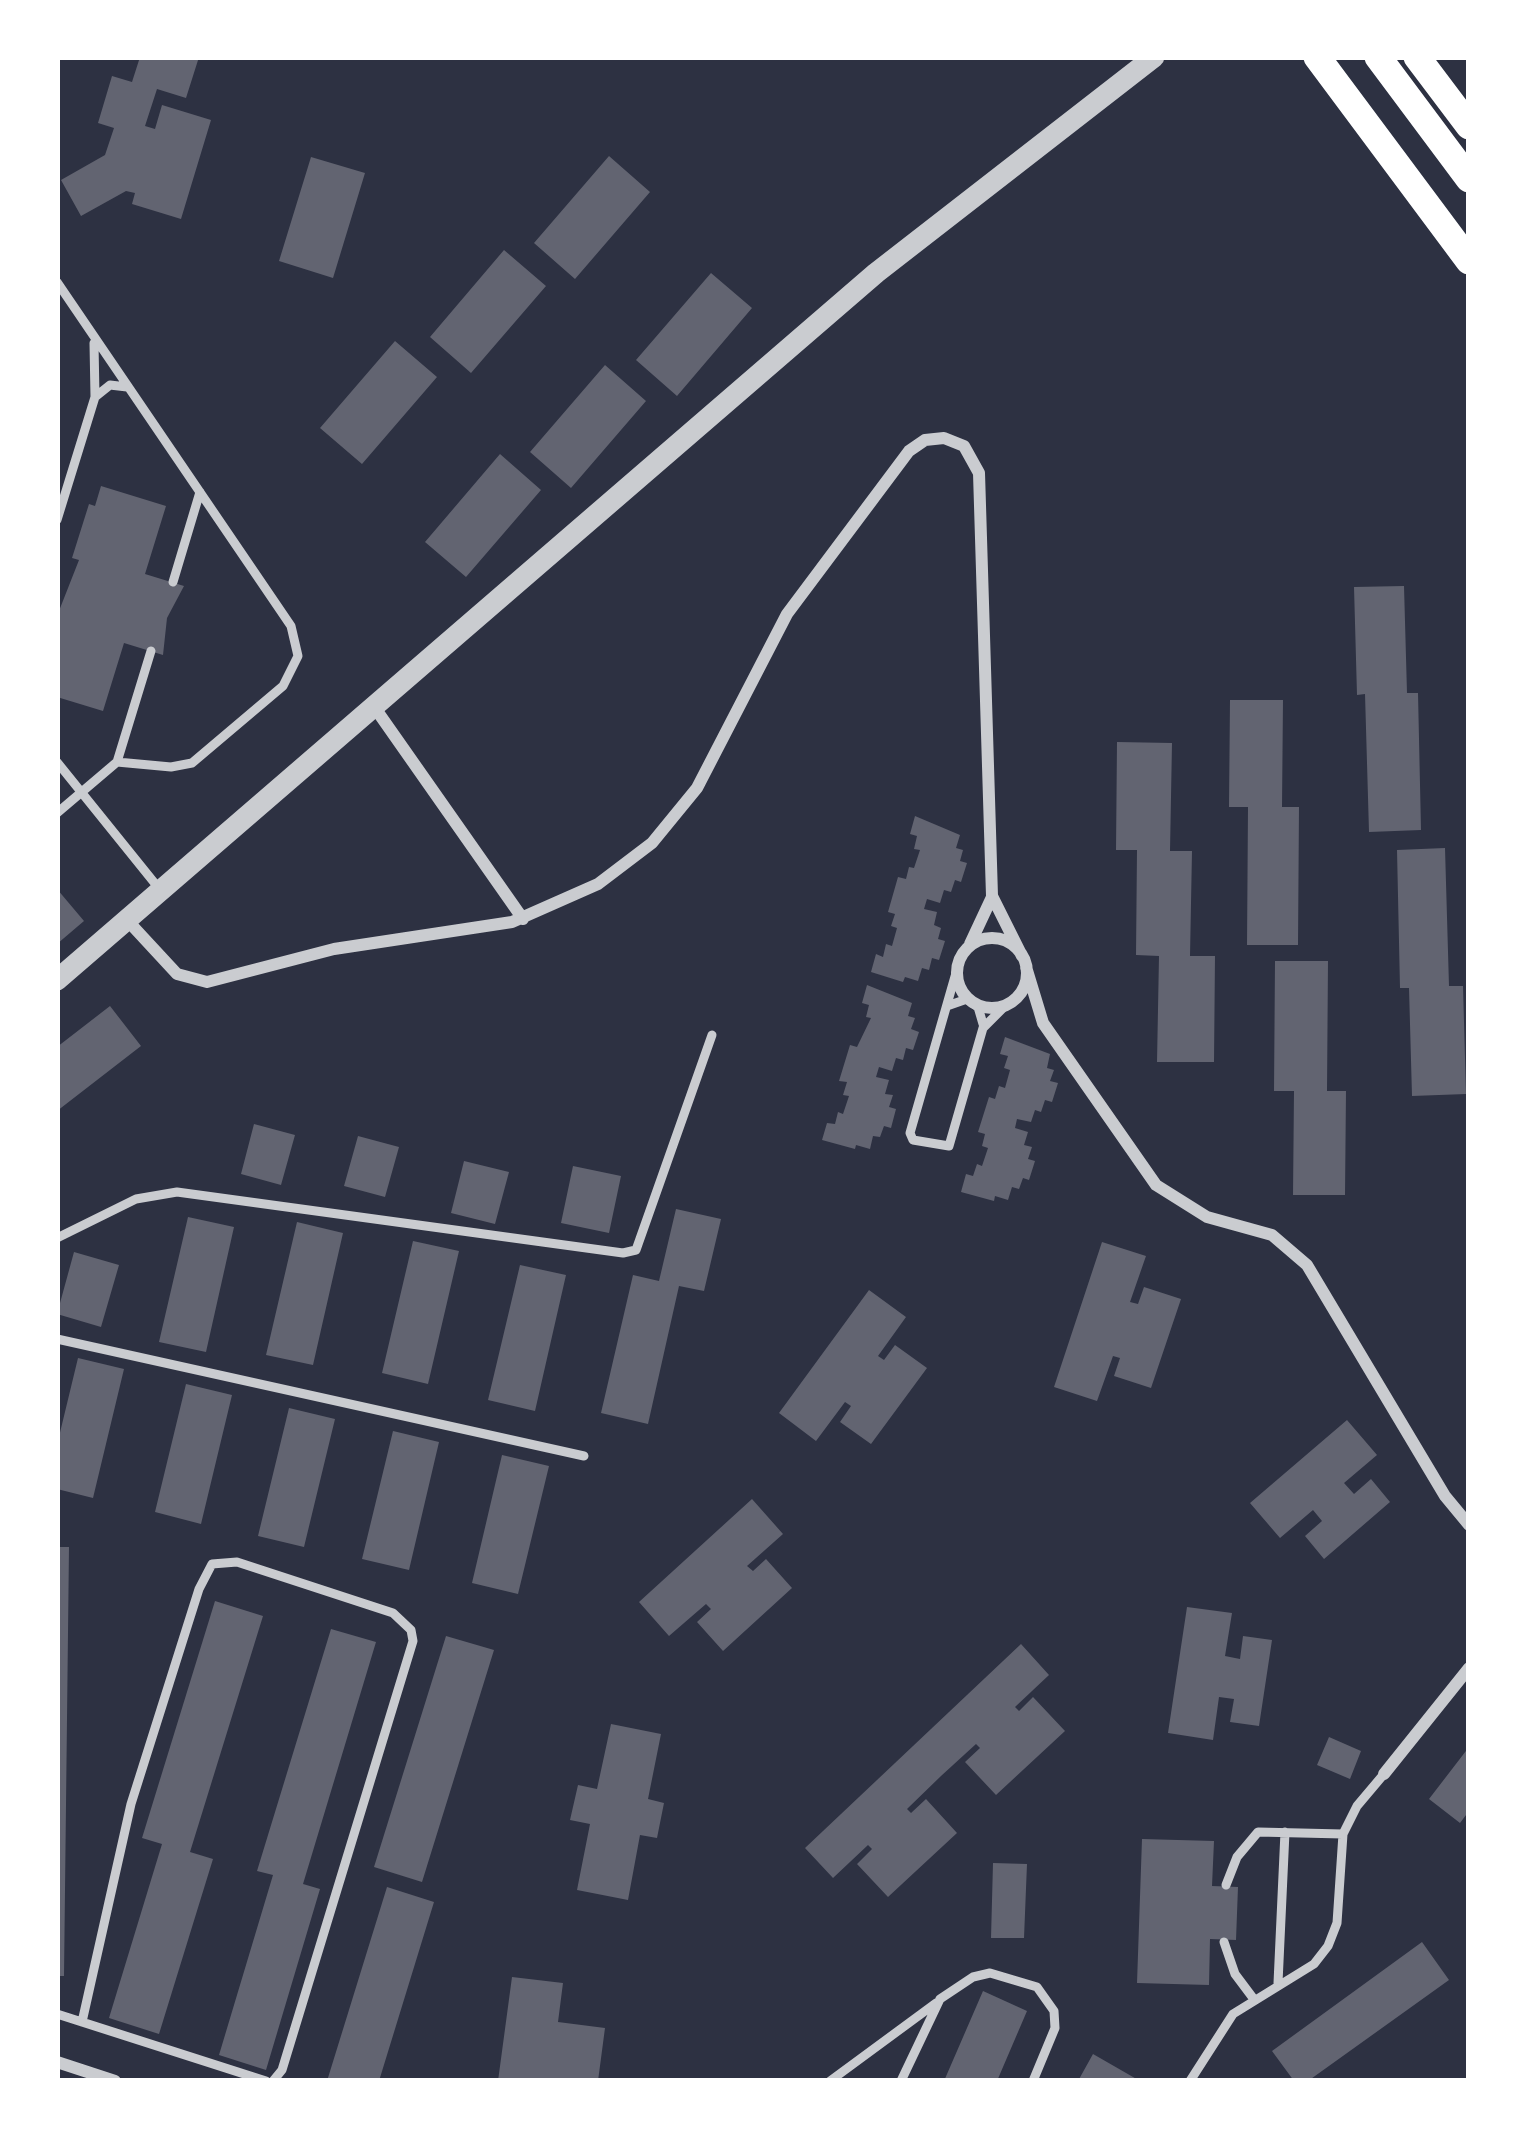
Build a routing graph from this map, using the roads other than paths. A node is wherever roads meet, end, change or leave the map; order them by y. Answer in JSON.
{"nodes":[{"id":1,"x":1154,"y":57,"type":"edge"},
{"id":2,"x":1317,"y":57,"type":"edge"},
{"id":3,"x":1378,"y":57,"type":"edge"},
{"id":4,"x":1417,"y":57,"type":"edge"},
{"id":5,"x":1469,"y":126,"type":"edge"},
{"id":6,"x":1469,"y":179,"type":"edge"},
{"id":7,"x":1469,"y":261,"type":"edge"},
{"id":8,"x":57,"y":281,"type":"edge"},
{"id":9,"x":88,"y":326,"type":"junction"},
{"id":10,"x":130,"y":389,"type":"junction"},
{"id":11,"x":95,"y":397,"type":"junction"},
{"id":12,"x":200,"y":493,"type":"junction"},
{"id":13,"x":57,"y":520,"type":"edge"},
{"id":14,"x":173,"y":582,"type":"dead end"},
{"id":15,"x":152,"y":651,"type":"dead end"},
{"id":16,"x":376,"y":708,"type":"junction"},
{"id":17,"x":57,"y":762,"type":"edge"},
{"id":18,"x":117,"y":762,"type":"junction"},
{"id":19,"x":81,"y":793,"type":"junction"},
{"id":20,"x":57,"y":813,"type":"edge"},
{"id":21,"x":161,"y":891,"type":"junction"},
{"id":22,"x":992,"y":896,"type":"junction"},
{"id":23,"x":523,"y":919,"type":"junction"},
{"id":24,"x":127,"y":920,"type":"junction"},
{"id":25,"x":966,"y":950,"type":"junction"},
{"id":26,"x":1024,"y":961,"type":"junction"},
{"id":27,"x":958,"y":966,"type":"junction"},
{"id":28,"x":57,"y":980,"type":"edge"},
{"id":29,"x":973,"y":1003,"type":"junction"},
{"id":30,"x":1006,"y":1006,"type":"junction"},
{"id":31,"x":945,"y":1011,"type":"junction"},
{"id":32,"x":1043,"y":1023,"type":"junction"},
{"id":33,"x":983,"y":1028,"type":"junction"},
{"id":34,"x":712,"y":1035,"type":"dead end"},
{"id":35,"x":57,"y":1238,"type":"edge"},
{"id":36,"x":57,"y":1339,"type":"edge"},
{"id":37,"x":584,"y":1456,"type":"dead end"},
{"id":38,"x":1469,"y":1525,"type":"edge"},
{"id":39,"x":1469,"y":1668,"type":"edge"},
{"id":40,"x":1384,"y":1774,"type":"joint"},
{"id":41,"x":1285,"y":1832,"type":"junction"},
{"id":42,"x":1343,"y":1834,"type":"junction"},
{"id":43,"x":1226,"y":1885,"type":"dead end"},
{"id":44,"x":1224,"y":1942,"type":"dead end"},
{"id":45,"x":1278,"y":1984,"type":"junction"},
{"id":46,"x":1252,"y":1999,"type":"junction"},
{"id":47,"x":940,"y":2000,"type":"junction"},
{"id":48,"x":57,"y":2014,"type":"edge"},
{"id":49,"x":82,"y":2022,"type":"junction"},
{"id":50,"x":57,"y":2062,"type":"edge"},
{"id":51,"x":115,"y":2081,"type":"edge"},
{"id":52,"x":270,"y":2081,"type":"edge"},
{"id":53,"x":830,"y":2081,"type":"edge"},
{"id":54,"x":901,"y":2081,"type":"edge"},
{"id":55,"x":1033,"y":2081,"type":"edge"},
{"id":56,"x":1190,"y":2081,"type":"edge"}],
"edges":[{"from":1,"to":16,"type":"street"},
{"from":2,"to":7,"type":"main road"},
{"from":3,"to":6,"type":"main road"},
{"from":4,"to":5,"type":"main road"},
{"from":8,"to":9,"type":"lane"},
{"from":9,"to":10,"type":"lane"},
{"from":9,"to":11,"type":"lane"},
{"from":10,"to":11,"type":"lane"},
{"from":10,"to":12,"type":"lane"},
{"from":11,"to":13,"type":"lane"},
{"from":12,"to":14,"type":"lane"},
{"from":12,"to":18,"type":"lane"},
{"from":15,"to":18,"type":"lane"},
{"from":16,"to":21,"type":"street"},
{"from":16,"to":23,"type":"street"},
{"from":17,"to":19,"type":"lane"},
{"from":18,"to":19,"type":"lane"},
{"from":19,"to":20,"type":"lane"},
{"from":19,"to":21,"type":"lane"},
{"from":21,"to":24,"type":"street"},
{"from":22,"to":23,"type":"street"},
{"from":22,"to":25,"type":"street"},
{"from":22,"to":26,"type":"street"},
{"from":23,"to":24,"type":"street"},
{"from":24,"to":28,"type":"street"},
{"from":25,"to":26,"type":"street"},
{"from":25,"to":27,"type":"street"},
{"from":26,"to":30,"type":"street"},
{"from":26,"to":32,"type":"street"},
{"from":27,"to":29,"type":"street"},
{"from":27,"to":31,"type":"lane"},
{"from":29,"to":30,"type":"street"},
{"from":29,"to":31,"type":"lane"},
{"from":29,"to":33,"type":"lane"},
{"from":30,"to":32,"type":"street"},
{"from":30,"to":33,"type":"lane"},
{"from":31,"to":33,"type":"lane"},
{"from":32,"to":38,"type":"street"},
{"from":34,"to":35,"type":"lane"},
{"from":36,"to":37,"type":"lane"},
{"from":39,"to":40,"type":"street"},
{"from":40,"to":42,"type":"lane"},
{"from":41,"to":42,"type":"lane"},
{"from":41,"to":43,"type":"lane"},
{"from":41,"to":45,"type":"lane"},
{"from":42,"to":45,"type":"lane"},
{"from":44,"to":46,"type":"lane"},
{"from":45,"to":46,"type":"lane"},
{"from":46,"to":56,"type":"lane"},
{"from":47,"to":53,"type":"lane"},
{"from":47,"to":54,"type":"lane"},
{"from":47,"to":55,"type":"lane"},
{"from":48,"to":49,"type":"lane"},
{"from":49,"to":52,"type":"lane"},
{"from":49,"to":52,"type":"lane"},
{"from":50,"to":51,"type":"street"}]}
